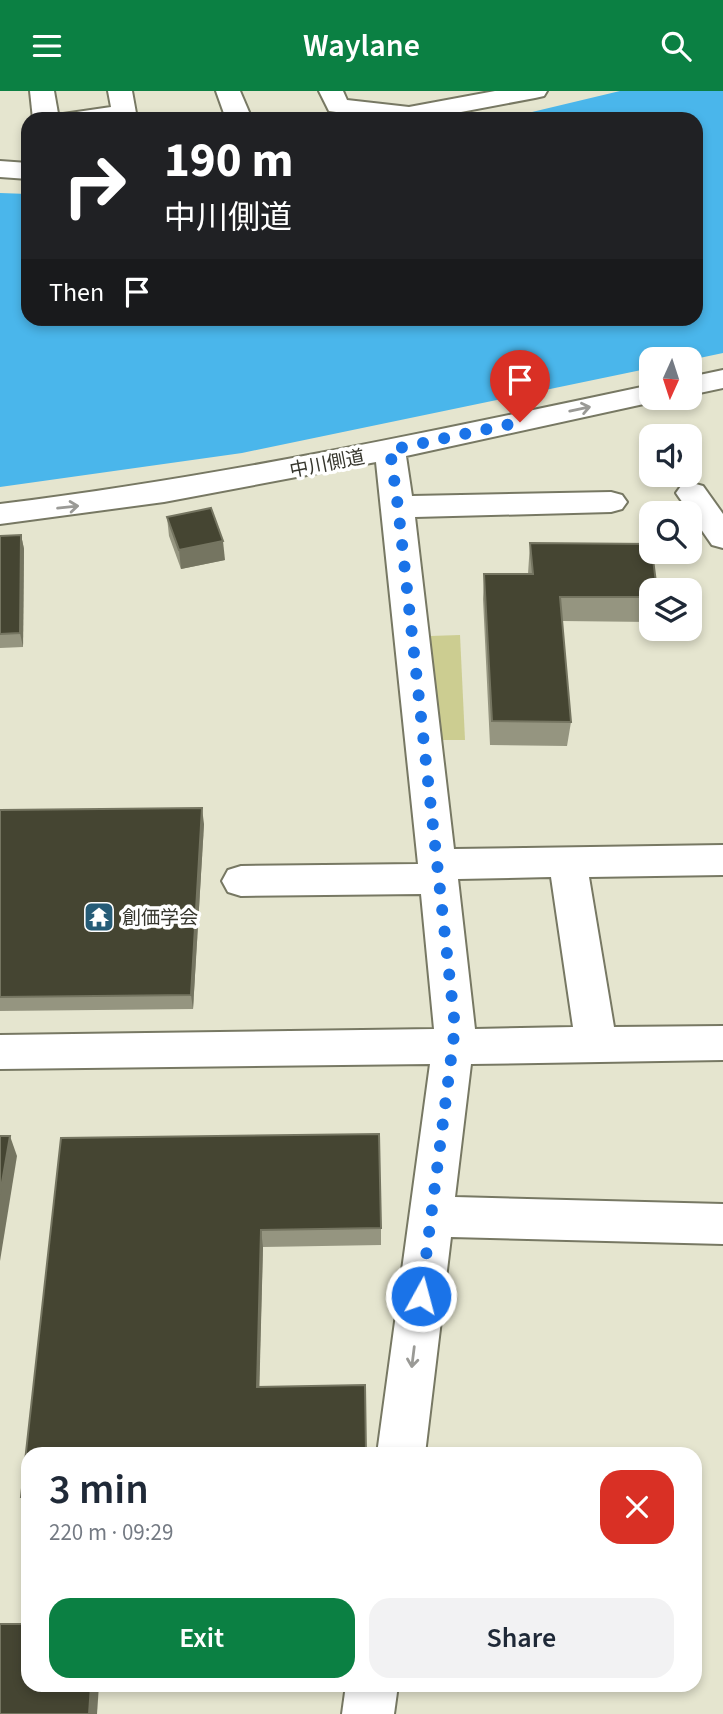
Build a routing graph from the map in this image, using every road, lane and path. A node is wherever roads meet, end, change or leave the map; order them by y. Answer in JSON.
{"nodes":[{"id":1,"x":42,"y":91,"type":"edge"},
{"id":2,"x":120,"y":91,"type":"edge"},
{"id":3,"x":228,"y":91,"type":"edge"},
{"id":4,"x":331,"y":91,"type":"edge"},
{"id":5,"x":535,"y":91,"type":"edge"},
{"id":6,"x":465,"y":97,"type":"edge"},
{"id":7,"x":45,"y":112,"type":"edge"},
{"id":8,"x":124,"y":112,"type":"edge"},
{"id":9,"x":236,"y":112,"type":"edge"},
{"id":10,"x":393,"y":112,"type":"edge"},
{"id":11,"x":417,"y":112,"type":"edge"},
{"id":12,"x":0,"y":169,"type":"edge"},
{"id":13,"x":21,"y":170,"type":"edge"},
{"id":14,"x":723,"y":379,"type":"edge"},
{"id":15,"x":702,"y":383,"type":"edge"},
{"id":16,"x":639,"y":397,"type":"edge"},
{"id":17,"x":390,"y":450,"type":"junction"},
{"id":18,"x":692,"y":493,"type":"dead end"},
{"id":19,"x":611,"y":502,"type":"dead end"},
{"id":20,"x":398,"y":507,"type":"junction"},
{"id":21,"x":0,"y":515,"type":"edge"},
{"id":22,"x":723,"y":537,"type":"edge"},
{"id":23,"x":723,"y":860,"type":"edge"},
{"id":24,"x":568,"y":861,"type":"junction"},
{"id":25,"x":438,"y":871,"type":"junction"},
{"id":26,"x":241,"y":881,"type":"dead end"},
{"id":27,"x":723,"y":1043,"type":"edge"},
{"id":28,"x":596,"y":1045,"type":"junction"},
{"id":29,"x":452,"y":1046,"type":"junction"},
{"id":30,"x":0,"y":1052,"type":"edge"},
{"id":31,"x":431,"y":1216,"type":"junction"},
{"id":32,"x":723,"y":1224,"type":"edge"},
{"id":33,"x":402,"y":1447,"type":"edge"},
{"id":34,"x":371,"y":1692,"type":"edge"},
{"id":35,"x":368,"y":1714,"type":"edge"}],
"edges":[{"from":1,"to":7,"type":"street"},
{"from":2,"to":8,"type":"street"},
{"from":3,"to":9,"type":"street"},
{"from":4,"to":10,"type":"street"},
{"from":5,"to":6,"type":"street"},
{"from":6,"to":11,"type":"street"},
{"from":12,"to":13,"type":"street"},
{"from":14,"to":15,"type":"street"},
{"from":17,"to":16,"type":"street","name":"中川側道","one_way":true},
{"from":17,"to":20,"type":"street"},
{"from":21,"to":17,"type":"street","name":"中川側道","one_way":true},
{"from":18,"to":22,"type":"street"},
{"from":19,"to":20,"type":"street"},
{"from":20,"to":25,"type":"street"},
{"from":23,"to":24,"type":"street"},
{"from":24,"to":25,"type":"street"},
{"from":24,"to":28,"type":"street"},
{"from":25,"to":26,"type":"street"},
{"from":25,"to":29,"type":"street"},
{"from":27,"to":28,"type":"street"},
{"from":28,"to":29,"type":"street"},
{"from":29,"to":30,"type":"street"},
{"from":29,"to":31,"type":"street"},
{"from":31,"to":32,"type":"street"},
{"from":31,"to":33,"type":"street","one_way":true},
{"from":34,"to":35,"type":"street"}]}
